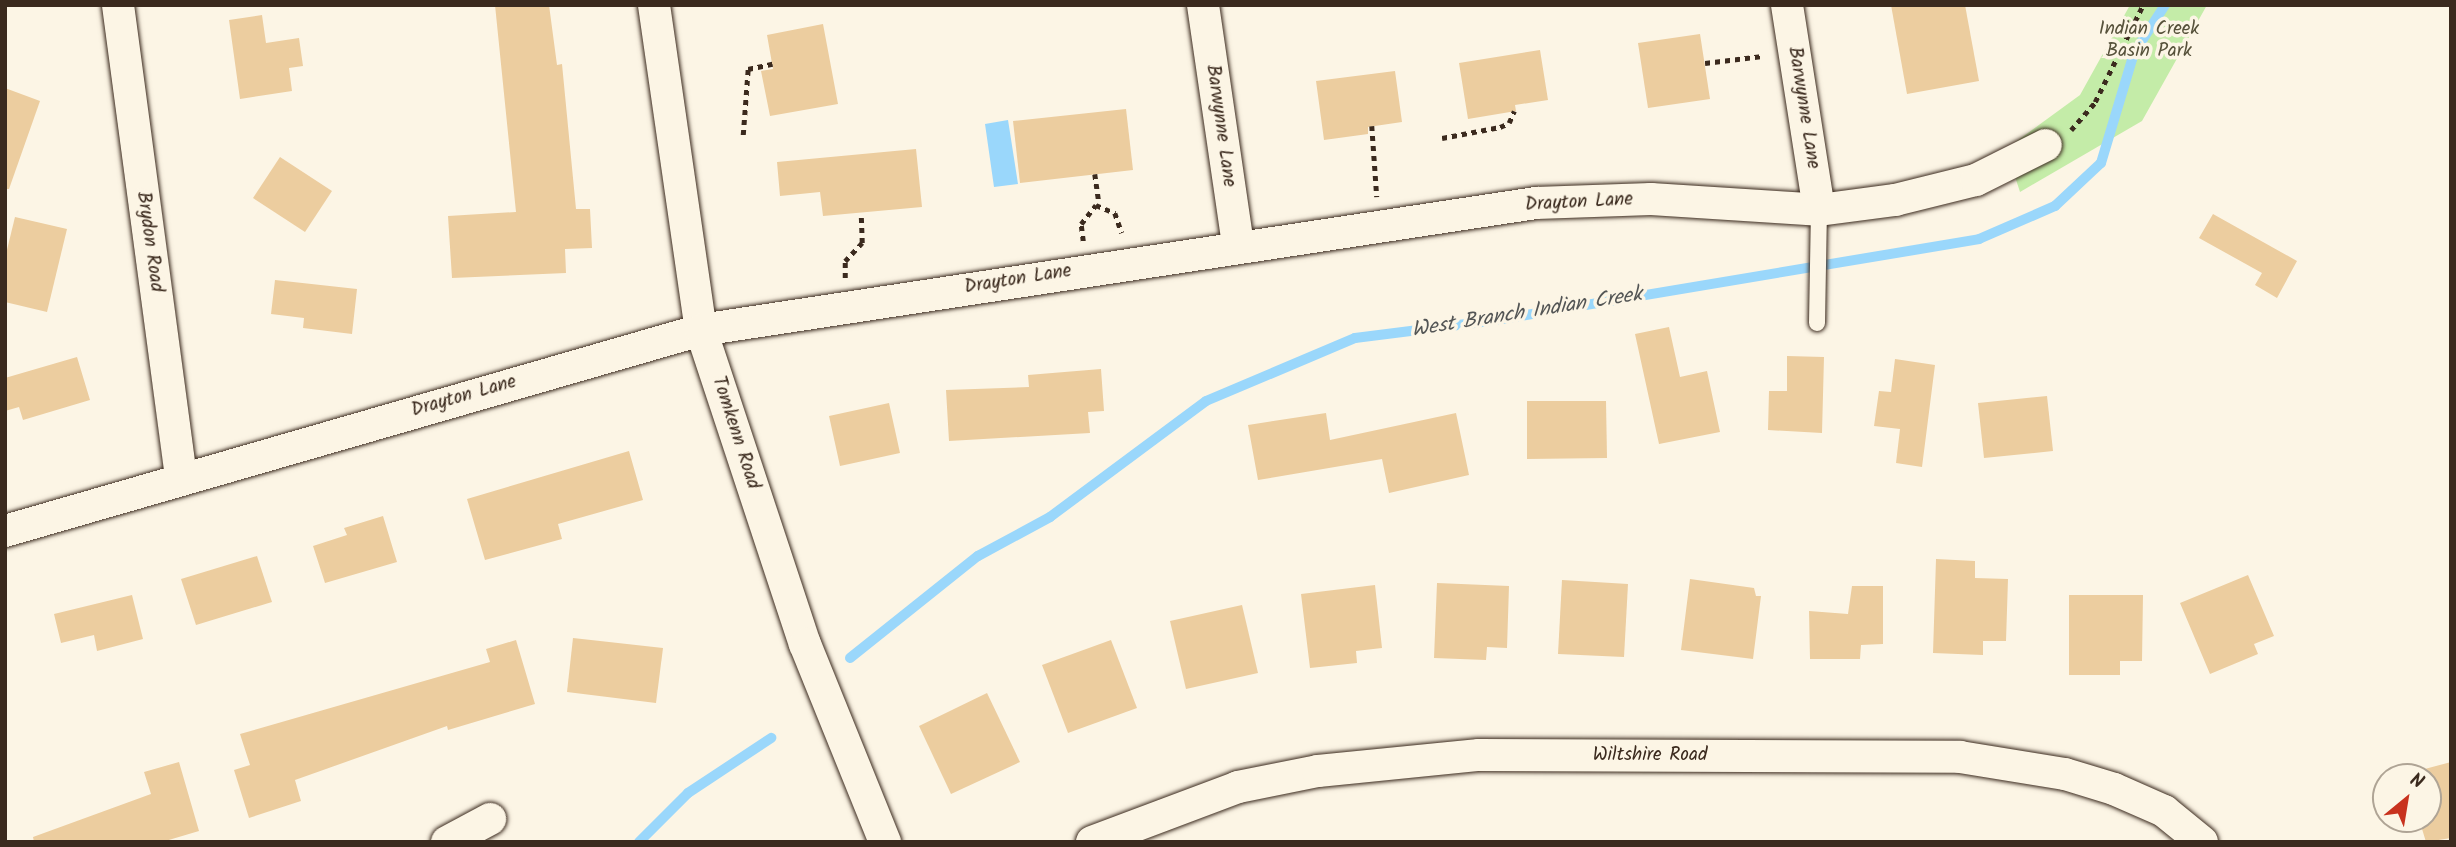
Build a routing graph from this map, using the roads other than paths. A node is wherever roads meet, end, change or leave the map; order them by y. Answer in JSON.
{"nodes":[{"id":1,"x":118,"y":5,"type":"edge"},
{"id":2,"x":654,"y":5,"type":"edge"},
{"id":3,"x":1203,"y":5,"type":"edge"},
{"id":4,"x":1787,"y":5,"type":"edge"},
{"id":5,"x":2046,"y":145,"type":"road end"},
{"id":6,"x":1819,"y":210,"type":"junction"},
{"id":7,"x":1238,"y":246,"type":"junction"},
{"id":8,"x":1816,"y":323,"type":"dead end"},
{"id":9,"x":701,"y":330,"type":"junction"},
{"id":10,"x":180,"y":478,"type":"junction"},
{"id":11,"x":5,"y":531,"type":"edge"},
{"id":12,"x":491,"y":819,"type":"dead end"},
{"id":13,"x":447,"y":842,"type":"edge"},
{"id":14,"x":885,"y":842,"type":"edge"},
{"id":15,"x":1092,"y":842,"type":"edge"},
{"id":16,"x":2202,"y":842,"type":"edge"}],
"edges":[{"from":1,"to":10,"type":"street","name":"Brydon Road"},
{"from":2,"to":9,"type":"street","name":"Tomkenn Road"},
{"from":3,"to":7,"type":"street","name":"Barwynne Lane"},
{"from":4,"to":6,"type":"street","name":"Barwynne Lane"},
{"from":5,"to":6,"type":"street","name":"Drayton Lane"},
{"from":6,"to":7,"type":"street","name":"Drayton Lane"},
{"from":6,"to":8,"type":"lane"},
{"from":7,"to":9,"type":"street","name":"Drayton Lane"},
{"from":9,"to":10,"type":"street","name":"Drayton Lane"},
{"from":9,"to":14,"type":"street","name":"Tomkenn Road"},
{"from":10,"to":11,"type":"street","name":"Drayton Lane"},
{"from":12,"to":13,"type":"street"},
{"from":15,"to":16,"type":"street","name":"Wiltshire Road"}]}
